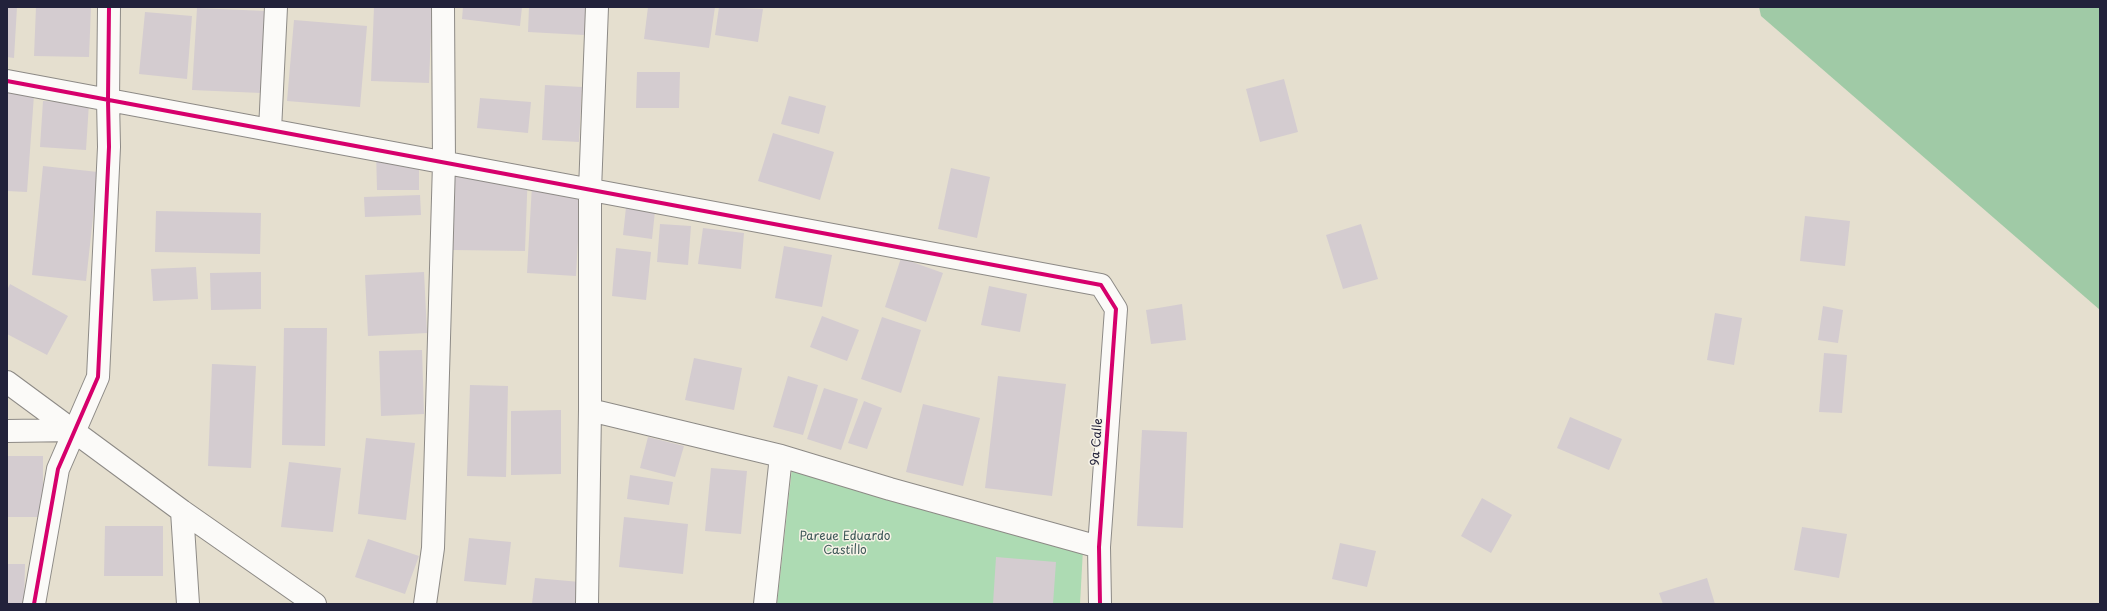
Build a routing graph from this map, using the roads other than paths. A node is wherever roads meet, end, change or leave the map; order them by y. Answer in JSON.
{"nodes":[{"id":1,"x":109,"y":7,"type":"edge"},
{"id":2,"x":276,"y":7,"type":"edge"},
{"id":3,"x":443,"y":7,"type":"edge"},
{"id":4,"x":597,"y":7,"type":"edge"},
{"id":5,"x":7,"y":81,"type":"edge"},
{"id":6,"x":108,"y":100,"type":"junction"},
{"id":7,"x":270,"y":130,"type":"junction"},
{"id":8,"x":444,"y":163,"type":"junction"},
{"id":9,"x":590,"y":190,"type":"junction"},
{"id":10,"x":7,"y":382,"type":"edge"},
{"id":11,"x":590,"y":410,"type":"junction"},
{"id":12,"x":74,"y":430,"type":"junction"},
{"id":13,"x":7,"y":431,"type":"edge"},
{"id":14,"x":781,"y":456,"type":"junction"},
{"id":15,"x":182,"y":511,"type":"junction"},
{"id":16,"x":1099,"y":547,"type":"junction"},
{"id":17,"x":34,"y":604,"type":"edge"},
{"id":18,"x":188,"y":604,"type":"edge"},
{"id":19,"x":315,"y":604,"type":"edge"},
{"id":20,"x":425,"y":604,"type":"edge"},
{"id":21,"x":587,"y":604,"type":"edge"},
{"id":22,"x":765,"y":604,"type":"edge"},
{"id":23,"x":1100,"y":604,"type":"edge"}],
"edges":[{"from":1,"to":6,"type":"street"},
{"from":2,"to":7,"type":"street"},
{"from":3,"to":8,"type":"street"},
{"from":4,"to":9,"type":"street"},
{"from":5,"to":6,"type":"street"},
{"from":6,"to":7,"type":"street"},
{"from":6,"to":12,"type":"street"},
{"from":7,"to":8,"type":"street"},
{"from":8,"to":9,"type":"street"},
{"from":8,"to":20,"type":"street"},
{"from":9,"to":11,"type":"street"},
{"from":9,"to":16,"type":"street","name":"9a Calle"},
{"from":10,"to":12,"type":"street"},
{"from":11,"to":14,"type":"street"},
{"from":11,"to":21,"type":"street"},
{"from":12,"to":13,"type":"street"},
{"from":12,"to":15,"type":"street"},
{"from":12,"to":17,"type":"street"},
{"from":14,"to":16,"type":"street"},
{"from":14,"to":22,"type":"street"},
{"from":15,"to":18,"type":"street"},
{"from":15,"to":19,"type":"street"},
{"from":16,"to":23,"type":"street","name":"9a Calle"}]}
